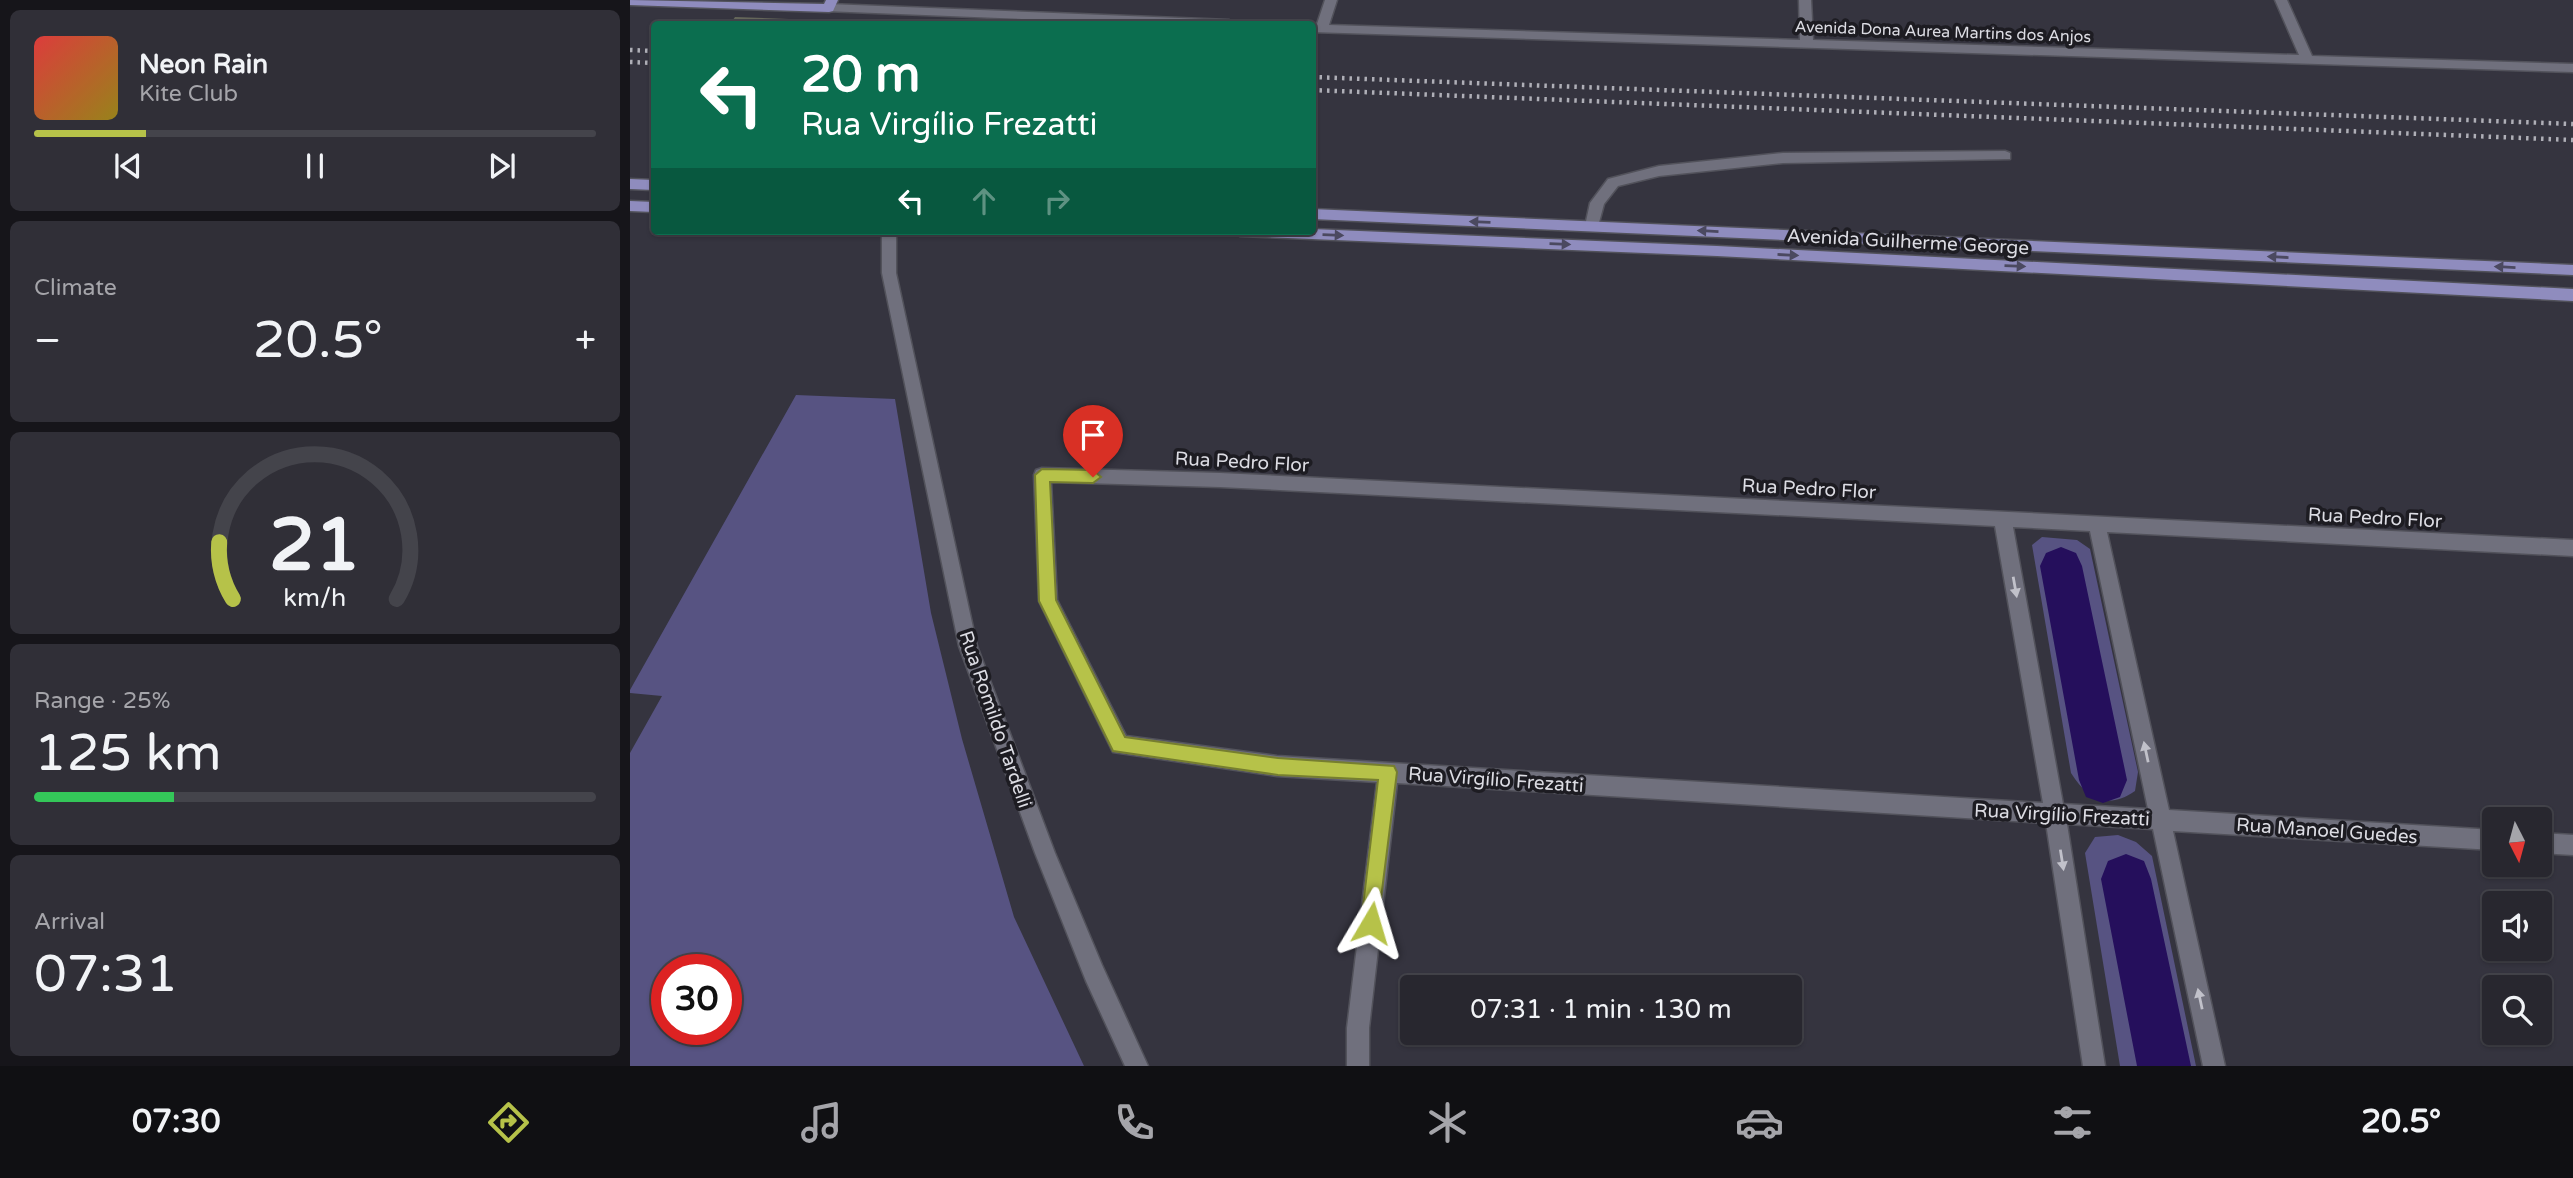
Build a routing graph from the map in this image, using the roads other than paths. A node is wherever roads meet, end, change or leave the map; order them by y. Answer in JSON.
{"nodes":[{"id":1,"x":1331,"y":0,"type":"edge"},
{"id":2,"x":1805,"y":0,"type":"edge"},
{"id":3,"x":2281,"y":0,"type":"edge"},
{"id":4,"x":630,"y":1,"type":"edge"},
{"id":5,"x":831,"y":4,"type":"edge"},
{"id":6,"x":882,"y":5,"type":"edge"},
{"id":7,"x":1174,"y":21,"type":"edge"},
{"id":8,"x":1317,"y":28,"type":"edge"},
{"id":9,"x":1807,"y":45,"type":"junction"},
{"id":10,"x":2307,"y":60,"type":"junction"},
{"id":11,"x":2573,"y":68,"type":"edge"},
{"id":12,"x":2005,"y":156,"type":"dead end"},
{"id":13,"x":630,"y":184,"type":"edge"},
{"id":14,"x":651,"y":185,"type":"edge"},
{"id":15,"x":630,"y":206,"type":"edge"},
{"id":16,"x":651,"y":208,"type":"edge"},
{"id":17,"x":1316,"y":214,"type":"edge"},
{"id":18,"x":1592,"y":226,"type":"junction"},
{"id":19,"x":1316,"y":234,"type":"edge"},
{"id":20,"x":889,"y":235,"type":"edge"},
{"id":21,"x":2573,"y":270,"type":"edge"},
{"id":22,"x":2573,"y":295,"type":"edge"},
{"id":23,"x":1042,"y":475,"type":"joint"},
{"id":24,"x":2003,"y":520,"type":"junction"},
{"id":25,"x":2097,"y":525,"type":"junction"},
{"id":26,"x":2573,"y":548,"type":"edge"},
{"id":27,"x":1388,"y":772,"type":"junction"},
{"id":28,"x":2055,"y":814,"type":"junction"},
{"id":29,"x":2161,"y":819,"type":"junction"},
{"id":30,"x":2482,"y":839,"type":"edge"},
{"id":31,"x":2552,"y":844,"type":"edge"},
{"id":32,"x":2573,"y":845,"type":"edge"},
{"id":33,"x":1137,"y":1066,"type":"edge"},
{"id":34,"x":1358,"y":1066,"type":"edge"},
{"id":35,"x":2094,"y":1066,"type":"edge"},
{"id":36,"x":2214,"y":1066,"type":"edge"}],
"edges":[{"from":1,"to":8,"type":"street"},
{"from":2,"to":9,"type":"street"},
{"from":3,"to":10,"type":"street"},
{"from":4,"to":5,"type":"main road"},
{"from":5,"to":6,"type":"street"},
{"from":6,"to":7,"type":"street"},
{"from":8,"to":9,"type":"street","name":"Avenida Dona Aurea Martins dos Anjos"},
{"from":9,"to":10,"type":"street","name":"Avenida Dona Aurea Martins dos Anjos"},
{"from":10,"to":11,"type":"street","name":"Avenida Dona Aurea Martins dos Anjos"},
{"from":12,"to":18,"type":"street"},
{"from":13,"to":14,"type":"main road"},
{"from":15,"to":16,"type":"main road"},
{"from":18,"to":17,"type":"main road","name":"Avenida Guilherme George","one_way":true},
{"from":21,"to":18,"type":"main road","name":"Avenida Guilherme George","one_way":true},
{"from":19,"to":22,"type":"main road","name":"Avenida Guilherme George","one_way":true},
{"from":20,"to":33,"type":"street","name":"Rua Romildo Tardelli"},
{"from":23,"to":24,"type":"street","name":"Rua Pedro Flor"},
{"from":23,"to":27,"type":"street","name":"Rua Virgílio Frezatti"},
{"from":24,"to":25,"type":"street","name":"Rua Pedro Flor"},
{"from":24,"to":28,"type":"street","one_way":true},
{"from":25,"to":26,"type":"street","name":"Rua Pedro Flor"},
{"from":29,"to":25,"type":"street","one_way":true},
{"from":27,"to":28,"type":"street","name":"Rua Virgílio Frezatti"},
{"from":27,"to":34,"type":"street"},
{"from":28,"to":29,"type":"street","name":"Rua Virgílio Frezatti"},
{"from":28,"to":35,"type":"street","one_way":true},
{"from":29,"to":30,"type":"street","name":"Rua Manoel Guedes"},
{"from":36,"to":29,"type":"street","one_way":true},
{"from":31,"to":32,"type":"street"}]}
